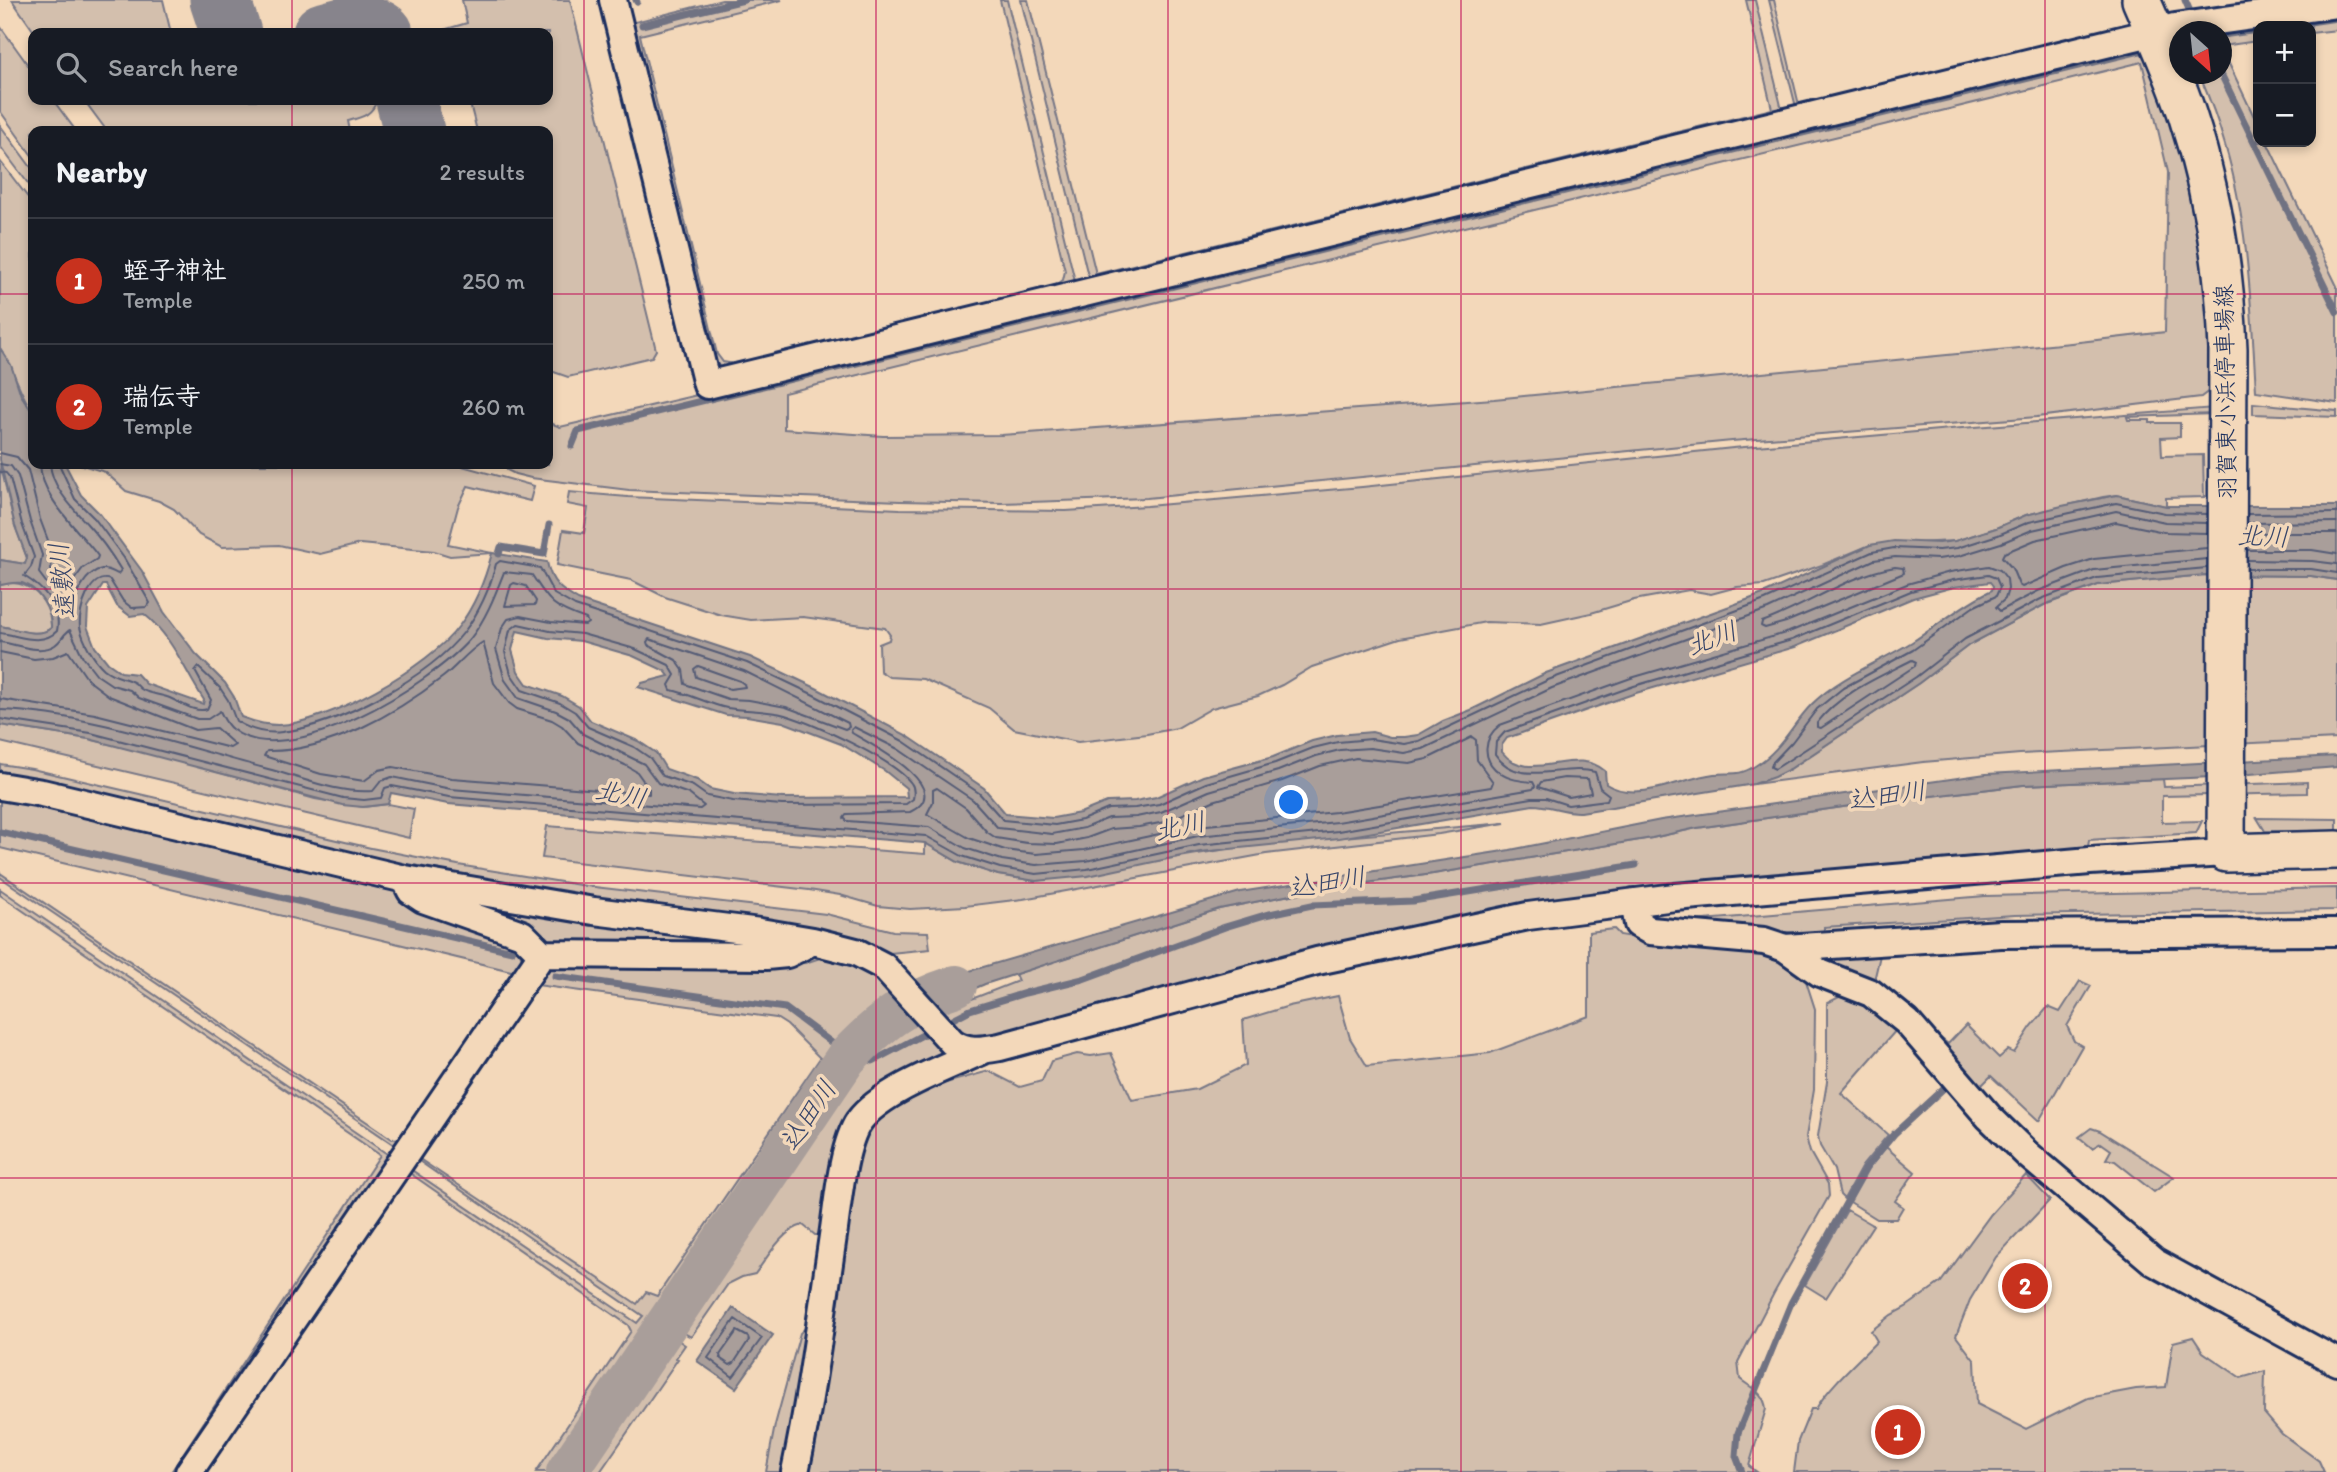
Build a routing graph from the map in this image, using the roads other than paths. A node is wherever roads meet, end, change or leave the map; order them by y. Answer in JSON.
{"nodes":[{"id":1,"x":613,"y":0,"type":"edge"},
{"id":2,"x":2337,"y":4,"type":"edge"},
{"id":3,"x":2148,"y":16,"type":"edge"},
{"id":4,"x":0,"y":786,"type":"edge"},
{"id":5,"x":2225,"y":838,"type":"junction"},
{"id":6,"x":2337,"y":850,"type":"edge"},
{"id":7,"x":405,"y":879,"type":"junction"},
{"id":8,"x":1634,"y":902,"type":"junction"},
{"id":9,"x":2337,"y":932,"type":"edge"},
{"id":10,"x":813,"y":941,"type":"junction"},
{"id":11,"x":1785,"y":948,"type":"junction"},
{"id":12,"x":542,"y":954,"type":"junction"},
{"id":13,"x":984,"y":1050,"type":"junction"},
{"id":14,"x":2337,"y":1362,"type":"edge"},
{"id":15,"x":189,"y":1472,"type":"edge"},
{"id":16,"x":794,"y":1472,"type":"edge"}],
"edges":[{"from":1,"to":3,"type":"street"},
{"from":2,"to":3,"type":"street"},
{"from":3,"to":5,"type":"main road","name":"羽賀東小浜停車場線"},
{"from":4,"to":7,"type":"street"},
{"from":5,"to":6,"type":"main road"},
{"from":5,"to":8,"type":"street"},
{"from":7,"to":10,"type":"street"},
{"from":7,"to":12,"type":"street"},
{"from":8,"to":11,"type":"street"},
{"from":8,"to":13,"type":"street"},
{"from":9,"to":11,"type":"street"},
{"from":10,"to":12,"type":"street"},
{"from":10,"to":13,"type":"street"},
{"from":11,"to":14,"type":"street"},
{"from":12,"to":15,"type":"street"},
{"from":13,"to":16,"type":"street"}]}
